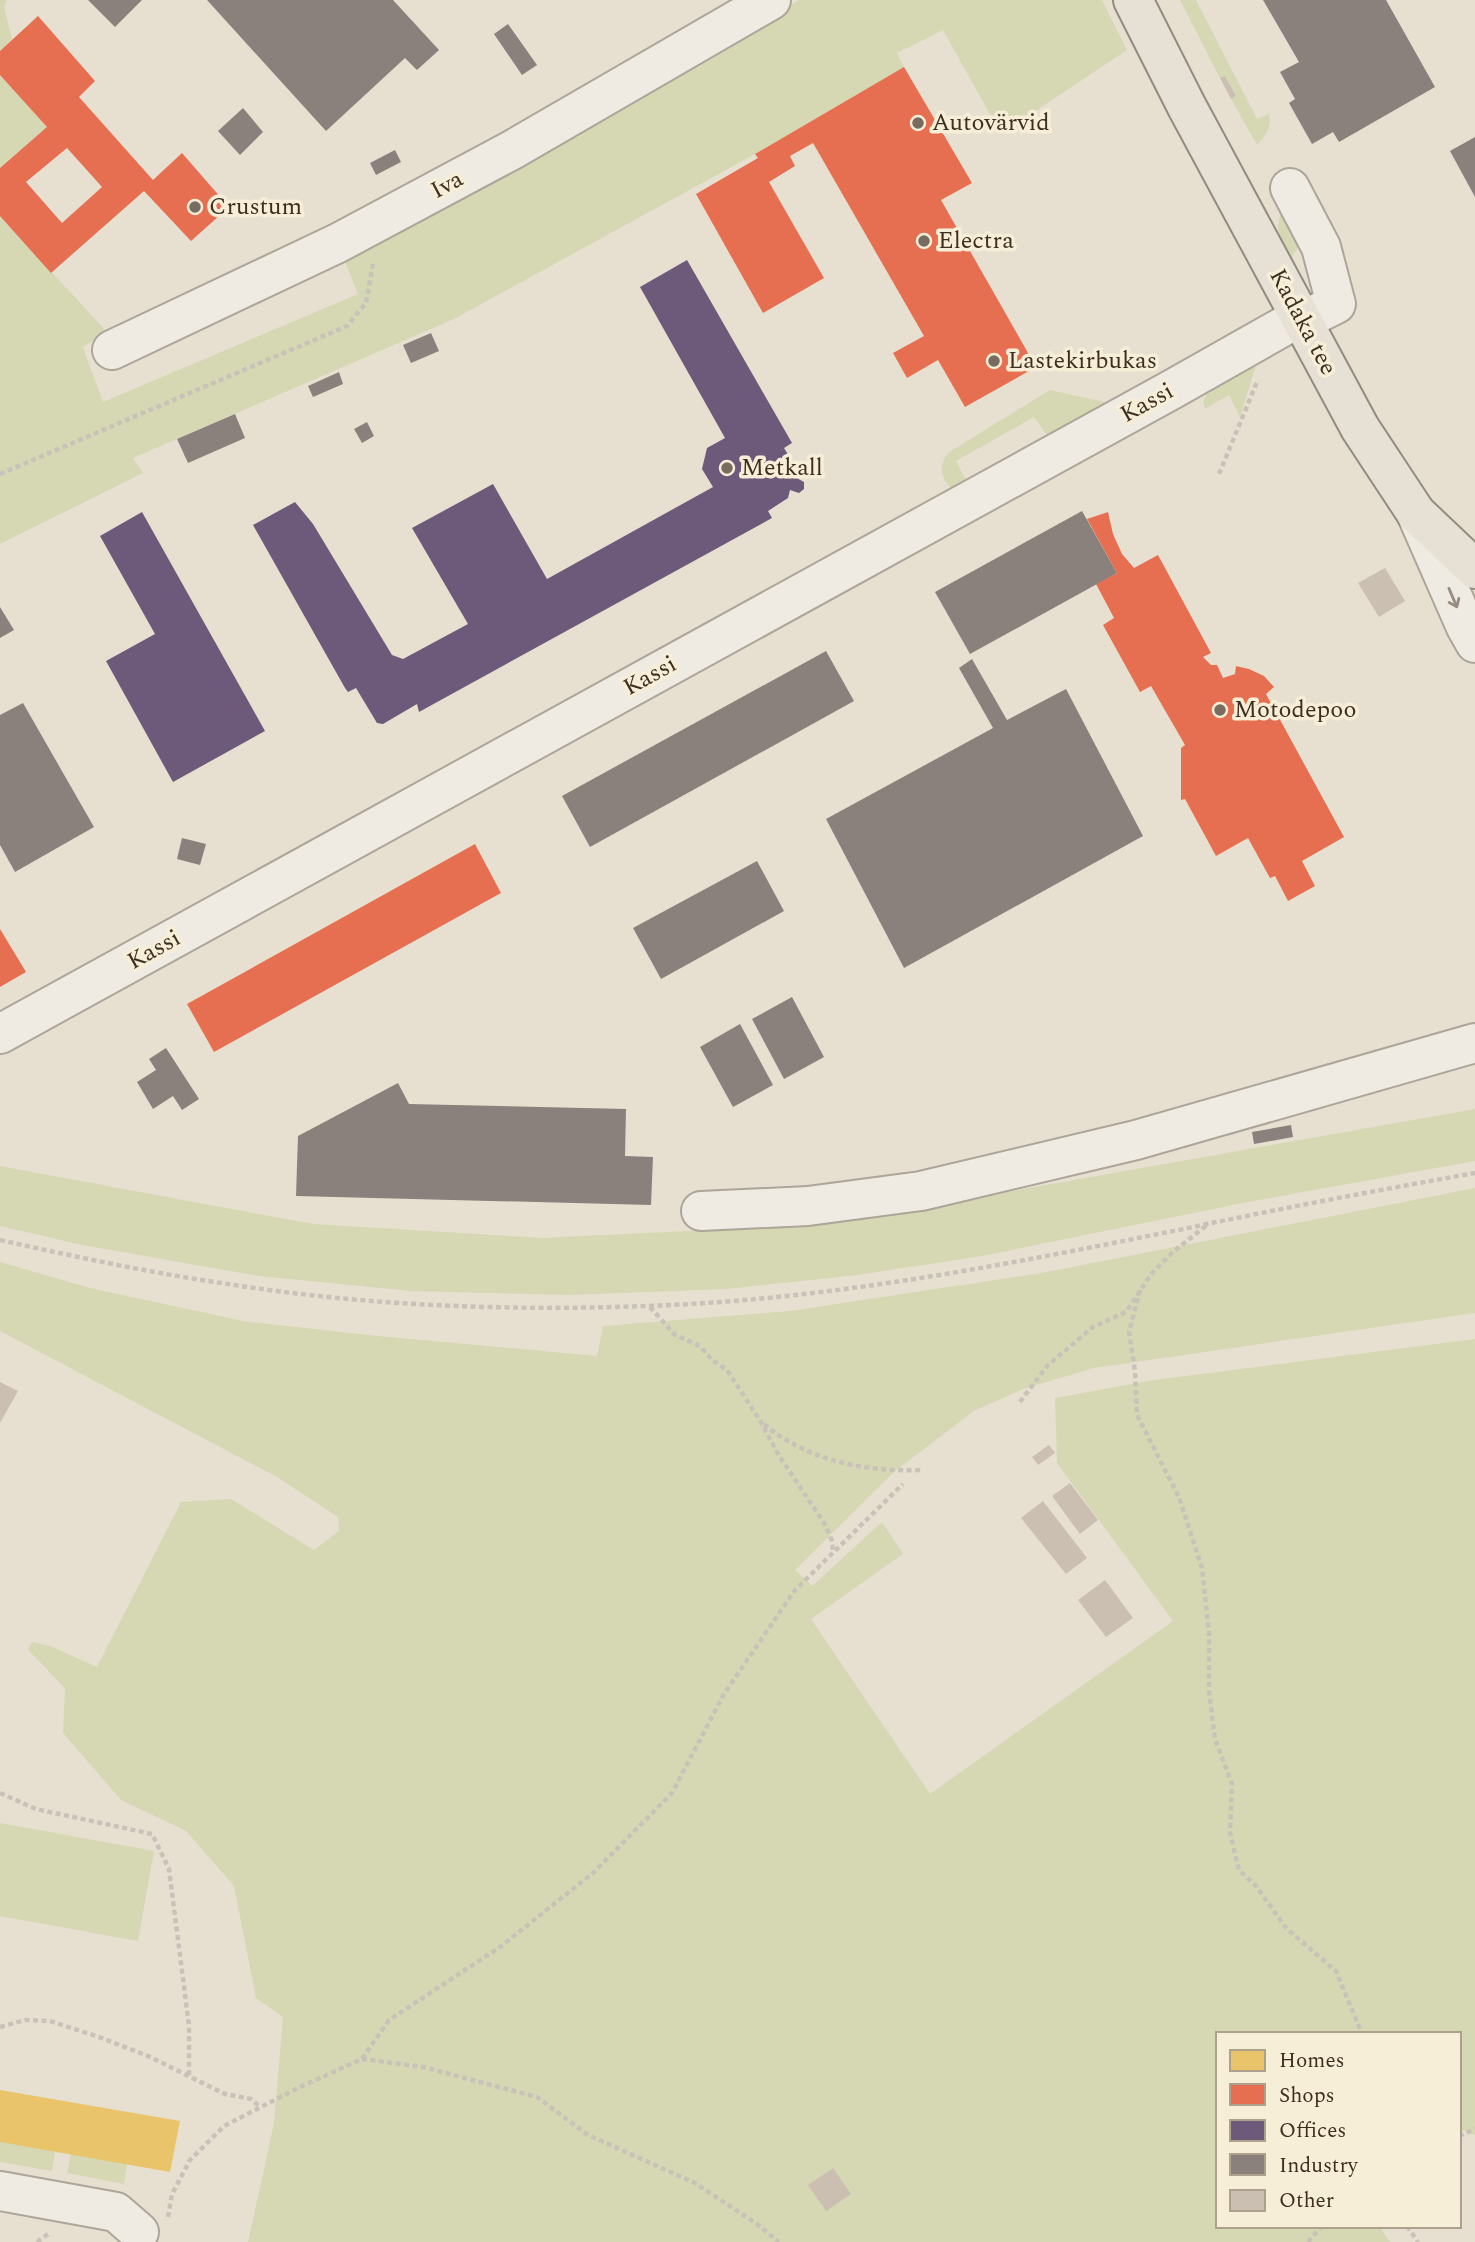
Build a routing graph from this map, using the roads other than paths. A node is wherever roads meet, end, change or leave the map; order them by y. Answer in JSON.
{"nodes":[{"id":1,"x":771,"y":0,"type":"edge"},
{"id":2,"x":1133,"y":0,"type":"edge"},
{"id":3,"x":1290,"y":188,"type":"dead end"},
{"id":4,"x":1301,"y":319,"type":"junction"},
{"id":5,"x":112,"y":350,"type":"dead end"},
{"id":6,"x":1416,"y":513,"type":"junction"},
{"id":7,"x":1475,"y":569,"type":"edge"},
{"id":8,"x":1475,"y":643,"type":"edge"},
{"id":9,"x":0,"y":1034,"type":"edge"},
{"id":10,"x":1475,"y":1043,"type":"edge"},
{"id":11,"x":701,"y":1211,"type":"dead end"},
{"id":12,"x":0,"y":2191,"type":"edge"},
{"id":13,"x":139,"y":2232,"type":"dead end"}],
"edges":[{"from":1,"to":5,"type":"street","name":"Iva"},
{"from":2,"to":4,"type":"main road","name":"Kadaka tee"},
{"from":3,"to":4,"type":"street","name":"Kassi"},
{"from":4,"to":6,"type":"main road","name":"Kadaka tee"},
{"from":4,"to":9,"type":"street","name":"Kassi"},
{"from":6,"to":7,"type":"main road"},
{"from":6,"to":8,"type":"street","name":"Kadaka tee","one_way":true},
{"from":10,"to":11,"type":"street"},
{"from":12,"to":13,"type":"street"}]}
